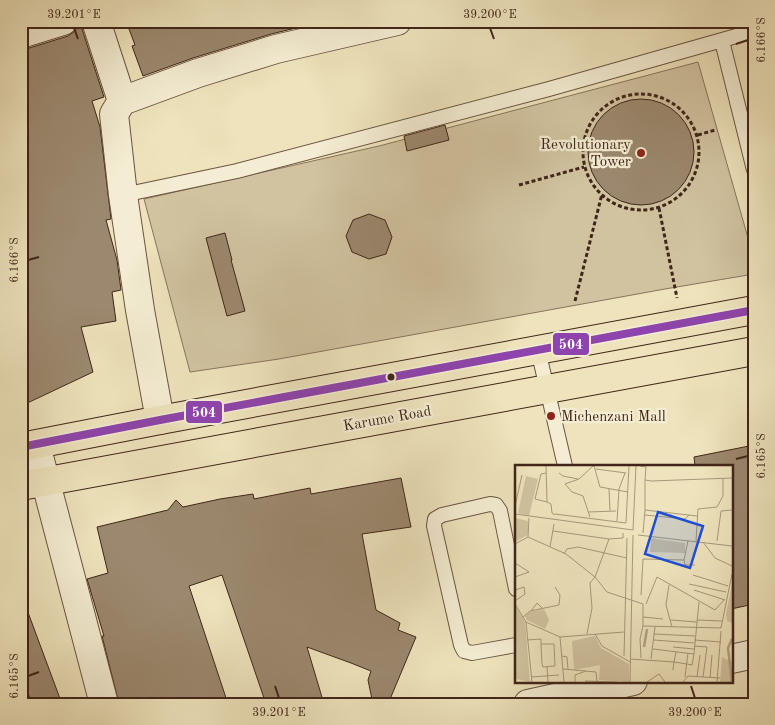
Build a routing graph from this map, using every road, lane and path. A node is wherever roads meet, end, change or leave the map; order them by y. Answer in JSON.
{"nodes":[{"id":1,"x":63,"y":21,"type":"edge"},
{"id":2,"x":96,"y":21,"type":"edge"},
{"id":3,"x":397,"y":21,"type":"edge"},
{"id":4,"x":754,"y":31,"type":"edge"},
{"id":5,"x":21,"y":34,"type":"edge"},
{"id":6,"x":722,"y":41,"type":"junction"},
{"id":7,"x":122,"y":101,"type":"junction"},
{"id":8,"x":715,"y":130,"type":"dead end"},
{"id":9,"x":698,"y":135,"type":"junction"},
{"id":10,"x":584,"y":167,"type":"junction"},
{"id":11,"x":754,"y":170,"type":"edge"},
{"id":12,"x":519,"y":185,"type":"dead end"},
{"id":13,"x":602,"y":194,"type":"junction"},
{"id":14,"x":123,"y":195,"type":"junction"},
{"id":15,"x":659,"y":208,"type":"junction"},
{"id":16,"x":575,"y":301,"type":"dead end"},
{"id":17,"x":754,"y":310,"type":"edge"},
{"id":18,"x":682,"y":324,"type":"junction"},
{"id":19,"x":538,"y":350,"type":"junction"},
{"id":20,"x":754,"y":351,"type":"edge"},
{"id":21,"x":547,"y":389,"type":"junction"},
{"id":22,"x":160,"y":420,"type":"junction"},
{"id":23,"x":28,"y":446,"type":"edge"},
{"id":24,"x":565,"y":465,"type":"edge"},
{"id":25,"x":33,"y":483,"type":"edge"},
{"id":26,"x":515,"y":584,"type":"edge"},
{"id":27,"x":515,"y":645,"type":"edge"},
{"id":28,"x":754,"y":654,"type":"edge"},
{"id":29,"x":732,"y":660,"type":"edge"},
{"id":30,"x":628,"y":682,"type":"edge"},
{"id":31,"x":104,"y":704,"type":"edge"},
{"id":32,"x":528,"y":704,"type":"edge"}],
"edges":[{"from":1,"to":5,"type":"street"},
{"from":2,"to":7,"type":"street"},
{"from":3,"to":7,"type":"street"},
{"from":4,"to":6,"type":"lane"},
{"from":6,"to":11,"type":"lane"},
{"from":6,"to":14,"type":"lane"},
{"from":7,"to":14,"type":"street"},
{"from":8,"to":9,"type":"path"},
{"from":9,"to":10,"type":"path"},
{"from":9,"to":15,"type":"path"},
{"from":10,"to":12,"type":"path"},
{"from":10,"to":13,"type":"path"},
{"from":13,"to":15,"type":"path"},
{"from":13,"to":16,"type":"path"},
{"from":14,"to":22,"type":"street"},
{"from":15,"to":18,"type":"path"},
{"from":17,"to":18,"type":"main road"},
{"from":18,"to":19,"type":"main road"},
{"from":19,"to":21,"type":"lane"},
{"from":19,"to":22,"type":"main road"},
{"from":20,"to":21,"type":"main road","name":"Karume Road"},
{"from":21,"to":24,"type":"lane"},
{"from":21,"to":25,"type":"main road","name":"Karume Road"},
{"from":22,"to":23,"type":"main road"},
{"from":23,"to":25,"type":"street"},
{"from":25,"to":31,"type":"street"},
{"from":26,"to":27,"type":"lane"},
{"from":28,"to":29,"type":"street"},
{"from":30,"to":32,"type":"street"}]}
